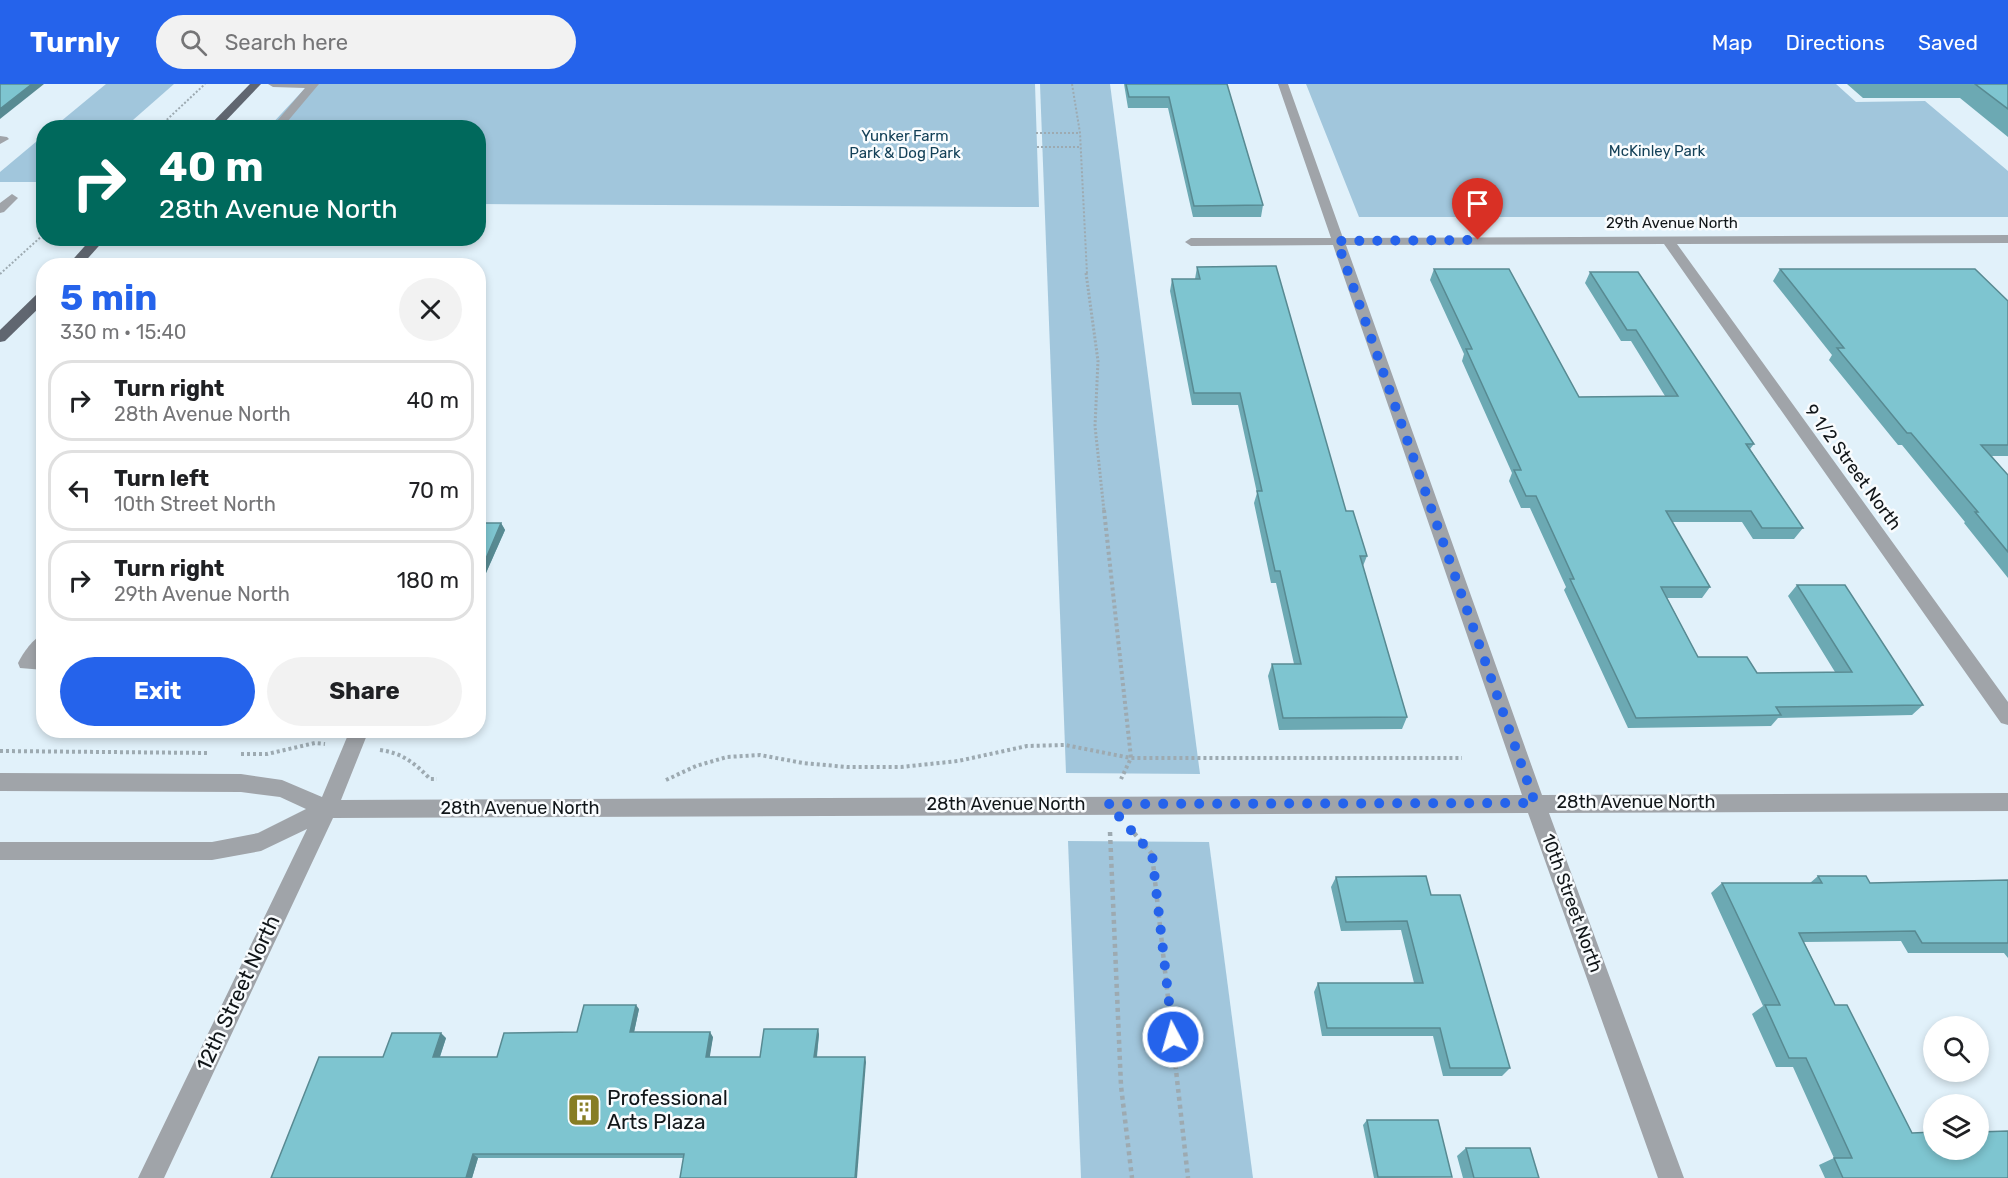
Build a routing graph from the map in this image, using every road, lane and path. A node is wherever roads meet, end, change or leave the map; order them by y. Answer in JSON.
{"nodes":[{"id":1,"x":205,"y":84,"type":"edge"},
{"id":2,"x":256,"y":84,"type":"edge"},
{"id":3,"x":273,"y":84,"type":"edge"},
{"id":4,"x":314,"y":84,"type":"edge"},
{"id":5,"x":1072,"y":84,"type":"edge"},
{"id":6,"x":1283,"y":84,"type":"edge"},
{"id":7,"x":167,"y":120,"type":"edge"},
{"id":8,"x":220,"y":120,"type":"edge"},
{"id":9,"x":283,"y":120,"type":"edge"},
{"id":10,"x":1036,"y":133,"type":"dead end"},
{"id":11,"x":1080,"y":133,"type":"junction"},
{"id":12,"x":1037,"y":147,"type":"dead end"},
{"id":13,"x":1081,"y":147,"type":"junction"},
{"id":14,"x":12,"y":198,"type":"dead end"},
{"id":15,"x":0,"y":208,"type":"edge"},
{"id":16,"x":1667,"y":239,"type":"junction"},
{"id":17,"x":2008,"y":239,"type":"edge"},
{"id":18,"x":1991,"y":240,"type":"junction"},
{"id":19,"x":36,"y":241,"type":"edge"},
{"id":20,"x":1337,"y":241,"type":"junction"},
{"id":21,"x":1191,"y":242,"type":"dead end"},
{"id":22,"x":92,"y":246,"type":"edge"},
{"id":23,"x":2008,"y":255,"type":"edge"},
{"id":24,"x":81,"y":258,"type":"edge"},
{"id":25,"x":0,"y":274,"type":"edge"},
{"id":26,"x":36,"y":303,"type":"edge"},
{"id":27,"x":0,"y":338,"type":"edge"},
{"id":28,"x":36,"y":651,"type":"edge"},
{"id":29,"x":36,"y":663,"type":"edge"},
{"id":30,"x":2008,"y":717,"type":"edge"},
{"id":31,"x":356,"y":739,"type":"edge"},
{"id":32,"x":0,"y":751,"type":"edge"},
{"id":33,"x":221,"y":753,"type":"dead end"},
{"id":34,"x":232,"y":754,"type":"dead end"},
{"id":35,"x":1131,"y":758,"type":"junction"},
{"id":36,"x":1462,"y":758,"type":"dead end"},
{"id":37,"x":441,"y":779,"type":"dead end"},
{"id":38,"x":0,"y":782,"type":"edge"},
{"id":39,"x":655,"y":784,"type":"dead end"},
{"id":40,"x":2008,"y":802,"type":"edge"},
{"id":41,"x":1535,"y":803,"type":"junction"},
{"id":42,"x":1108,"y":804,"type":"junction"},
{"id":43,"x":327,"y":809,"type":"junction"},
{"id":44,"x":0,"y":851,"type":"edge"},
{"id":45,"x":151,"y":1178,"type":"edge"},
{"id":46,"x":1132,"y":1178,"type":"edge"},
{"id":47,"x":1188,"y":1178,"type":"edge"},
{"id":48,"x":1671,"y":1178,"type":"edge"}],
"edges":[{"from":1,"to":7,"type":"path"},
{"from":2,"to":8,"type":"main road"},
{"from":3,"to":4,"type":"street"},
{"from":4,"to":9,"type":"street"},
{"from":5,"to":11,"type":"path"},
{"from":6,"to":20,"type":"street","name":"10th Street North"},
{"from":10,"to":11,"type":"path"},
{"from":11,"to":13,"type":"path"},
{"from":12,"to":13,"type":"path"},
{"from":13,"to":35,"type":"path"},
{"from":14,"to":15,"type":"street"},
{"from":16,"to":18,"type":"street","name":"29th Avenue North"},
{"from":16,"to":20,"type":"street","name":"29th Avenue North"},
{"from":16,"to":30,"type":"street","name":"9 1/2 Street North"},
{"from":17,"to":18,"type":"street","name":"29th Avenue North"},
{"from":18,"to":23,"type":"street"},
{"from":19,"to":25,"type":"path"},
{"from":20,"to":21,"type":"street","name":"29th Avenue North"},
{"from":20,"to":41,"type":"street","name":"10th Street North"},
{"from":22,"to":24,"type":"main road"},
{"from":26,"to":27,"type":"main road"},
{"from":28,"to":29,"type":"street"},
{"from":31,"to":34,"type":"path"},
{"from":31,"to":37,"type":"path"},
{"from":31,"to":43,"type":"street","name":"12th Street North"},
{"from":32,"to":33,"type":"path"},
{"from":35,"to":36,"type":"path"},
{"from":35,"to":39,"type":"path"},
{"from":35,"to":42,"type":"path"},
{"from":38,"to":43,"type":"street","name":"28th Avenue North"},
{"from":40,"to":41,"type":"street","name":"28th Avenue North"},
{"from":41,"to":42,"type":"street","name":"28th Avenue North"},
{"from":41,"to":48,"type":"street","name":"10th Street North"},
{"from":42,"to":43,"type":"street","name":"28th Avenue North"},
{"from":42,"to":46,"type":"path"},
{"from":42,"to":47,"type":"path"},
{"from":43,"to":44,"type":"street","name":"28th Avenue North"},
{"from":43,"to":45,"type":"street","name":"12th Street North"}]}
